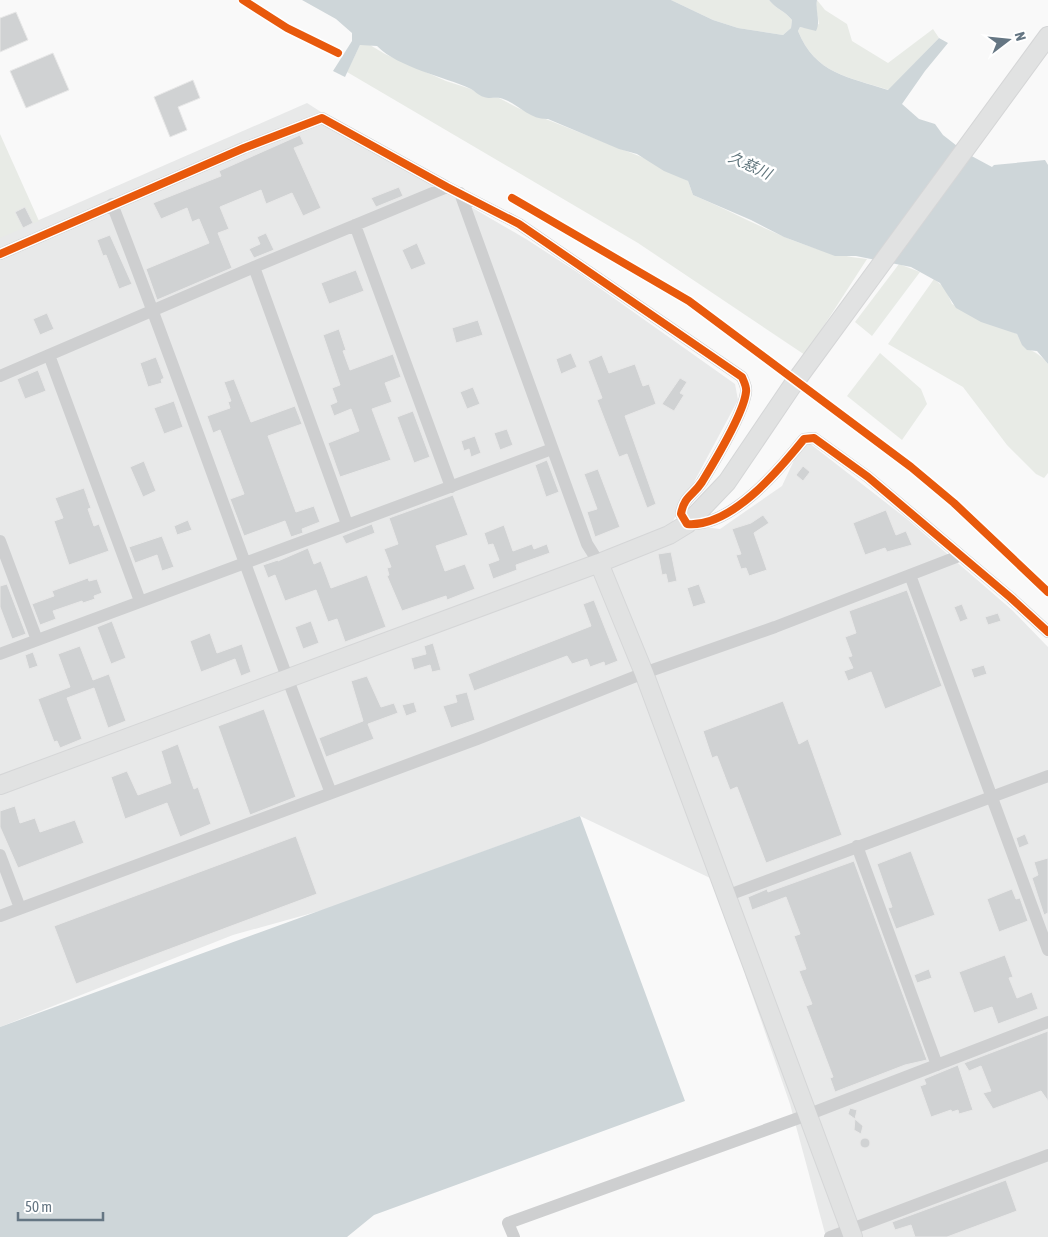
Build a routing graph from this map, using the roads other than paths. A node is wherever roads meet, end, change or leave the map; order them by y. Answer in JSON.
{"nodes":[{"id":1,"x":1048,"y":36,"type":"edge"},
{"id":2,"x":447,"y":187,"type":"junction"},
{"id":3,"x":460,"y":193,"type":"junction"},
{"id":4,"x":112,"y":204,"type":"junction"},
{"id":5,"x":355,"y":225,"type":"junction"},
{"id":6,"x":0,"y":254,"type":"edge"},
{"id":7,"x":254,"y":267,"type":"junction"},
{"id":8,"x":154,"y":310,"type":"junction"},
{"id":9,"x":49,"y":355,"type":"junction"},
{"id":10,"x":0,"y":376,"type":"edge"},
{"id":11,"x":552,"y":449,"type":"junction"},
{"id":12,"x":451,"y":486,"type":"junction"},
{"id":13,"x":347,"y":524,"type":"junction"},
{"id":14,"x":687,"y":524,"type":"junction"},
{"id":15,"x":0,"y":541,"type":"edge"},
{"id":16,"x":959,"y":556,"type":"junction"},
{"id":17,"x":244,"y":563,"type":"junction"},
{"id":18,"x":599,"y":563,"type":"junction"},
{"id":19,"x":910,"y":575,"type":"junction"},
{"id":20,"x":140,"y":601,"type":"junction"},
{"id":21,"x":1048,"y":632,"type":"edge"},
{"id":22,"x":37,"y":640,"type":"junction"},
{"id":23,"x":0,"y":654,"type":"edge"},
{"id":24,"x":644,"y":673,"type":"junction"},
{"id":25,"x":286,"y":678,"type":"junction"},
{"id":26,"x":1048,"y":776,"type":"edge"},
{"id":27,"x":0,"y":784,"type":"edge"},
{"id":28,"x":331,"y":793,"type":"junction"},
{"id":29,"x":991,"y":796,"type":"junction"},
{"id":30,"x":858,"y":846,"type":"junction"},
{"id":31,"x":0,"y":855,"type":"edge"},
{"id":32,"x":726,"y":896,"type":"junction"},
{"id":33,"x":20,"y":908,"type":"junction"},
{"id":34,"x":0,"y":916,"type":"edge"},
{"id":35,"x":1048,"y":950,"type":"edge"},
{"id":36,"x":1048,"y":1022,"type":"edge"},
{"id":37,"x":937,"y":1065,"type":"junction"},
{"id":38,"x":807,"y":1115,"type":"junction"},
{"id":39,"x":1048,"y":1155,"type":"edge"},
{"id":40,"x":852,"y":1233,"type":"edge"},
{"id":41,"x":514,"y":1237,"type":"edge"},
{"id":42,"x":830,"y":1237,"type":"edge"}],
"edges":[{"from":1,"to":14,"type":"street"},
{"from":2,"to":3,"type":"street"},
{"from":2,"to":4,"type":"street"},
{"from":2,"to":5,"type":"street"},
{"from":3,"to":11,"type":"street"},
{"from":3,"to":14,"type":"street"},
{"from":4,"to":6,"type":"street"},
{"from":4,"to":8,"type":"street"},
{"from":5,"to":7,"type":"street"},
{"from":5,"to":12,"type":"street"},
{"from":7,"to":8,"type":"street"},
{"from":7,"to":13,"type":"street"},
{"from":8,"to":9,"type":"street"},
{"from":8,"to":17,"type":"street"},
{"from":9,"to":10,"type":"street"},
{"from":9,"to":20,"type":"street"},
{"from":11,"to":12,"type":"street"},
{"from":11,"to":18,"type":"street"},
{"from":12,"to":13,"type":"street"},
{"from":13,"to":17,"type":"street"},
{"from":14,"to":16,"type":"street"},
{"from":14,"to":18,"type":"street"},
{"from":15,"to":22,"type":"street"},
{"from":16,"to":19,"type":"street"},
{"from":16,"to":21,"type":"street"},
{"from":17,"to":20,"type":"street"},
{"from":17,"to":25,"type":"street"},
{"from":18,"to":24,"type":"street"},
{"from":18,"to":25,"type":"street"},
{"from":19,"to":24,"type":"street"},
{"from":19,"to":29,"type":"street"},
{"from":20,"to":22,"type":"street"},
{"from":22,"to":23,"type":"street"},
{"from":24,"to":28,"type":"street"},
{"from":24,"to":32,"type":"street"},
{"from":25,"to":27,"type":"street"},
{"from":25,"to":28,"type":"street"},
{"from":26,"to":29,"type":"street"},
{"from":28,"to":33,"type":"street"},
{"from":29,"to":30,"type":"street"},
{"from":29,"to":35,"type":"street"},
{"from":30,"to":32,"type":"street"},
{"from":30,"to":37,"type":"street"},
{"from":31,"to":33,"type":"street"},
{"from":32,"to":38,"type":"street"},
{"from":33,"to":34,"type":"street"},
{"from":36,"to":37,"type":"street"},
{"from":37,"to":38,"type":"street"},
{"from":38,"to":40,"type":"street"},
{"from":38,"to":41,"type":"street"},
{"from":39,"to":40,"type":"street"},
{"from":40,"to":42,"type":"street"}]}
